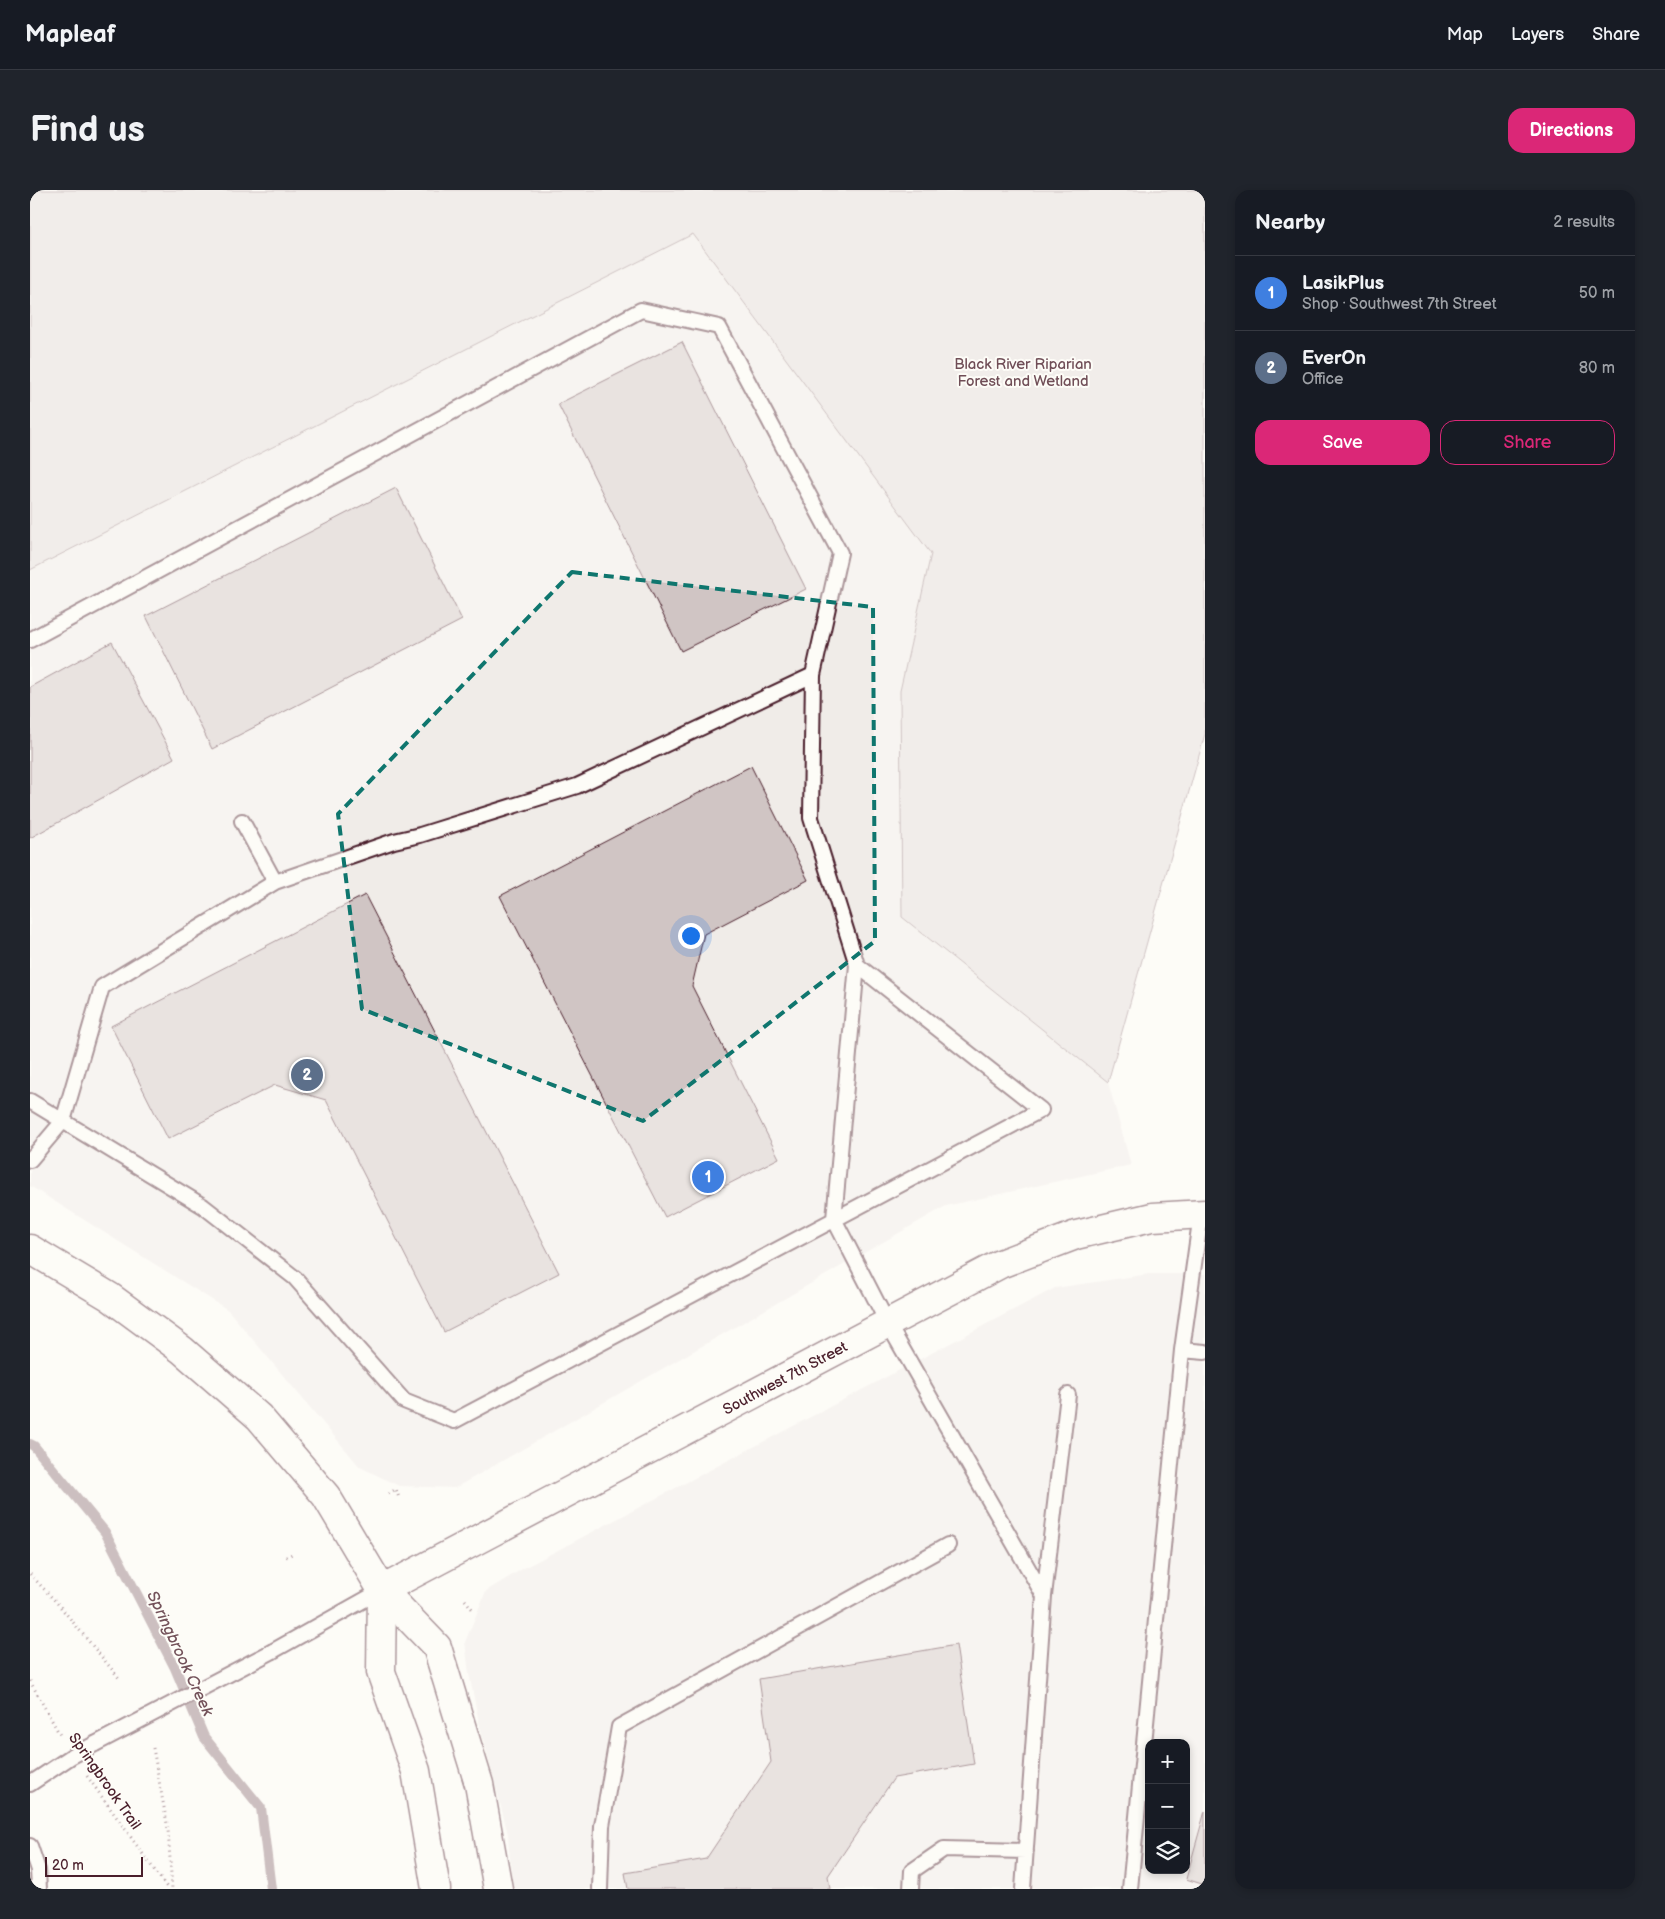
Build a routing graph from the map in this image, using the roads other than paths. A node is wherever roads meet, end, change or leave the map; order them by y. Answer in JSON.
{"nodes":[{"id":1,"x":30,"y":640,"type":"edge"},
{"id":2,"x":813,"y":675,"type":"junction"},
{"id":3,"x":242,"y":821,"type":"dead end"},
{"id":4,"x":275,"y":882,"type":"junction"},
{"id":5,"x":857,"y":965,"type":"junction"},
{"id":6,"x":30,"y":1101,"type":"edge"},
{"id":7,"x":63,"y":1121,"type":"junction"},
{"id":8,"x":30,"y":1160,"type":"edge"},
{"id":9,"x":1203,"y":1214,"type":"edge"},
{"id":10,"x":834,"y":1219,"type":"junction"},
{"id":11,"x":30,"y":1248,"type":"edge"},
{"id":12,"x":888,"y":1324,"type":"junction"},
{"id":13,"x":1182,"y":1350,"type":"junction"},
{"id":14,"x":1205,"y":1352,"type":"edge"},
{"id":15,"x":1068,"y":1395,"type":"dead end"},
{"id":16,"x":948,"y":1545,"type":"dead end"},
{"id":17,"x":382,"y":1590,"type":"junction"},
{"id":18,"x":1044,"y":1596,"type":"junction"},
{"id":19,"x":30,"y":1784,"type":"edge"},
{"id":20,"x":30,"y":1846,"type":"edge"},
{"id":21,"x":1026,"y":1851,"type":"junction"},
{"id":22,"x":39,"y":1889,"type":"edge"},
{"id":23,"x":436,"y":1889,"type":"edge"},
{"id":24,"x":498,"y":1889,"type":"edge"},
{"id":25,"x":600,"y":1889,"type":"edge"},
{"id":26,"x":911,"y":1889,"type":"edge"},
{"id":27,"x":1023,"y":1889,"type":"edge"},
{"id":28,"x":1130,"y":1889,"type":"edge"}],
"edges":[{"from":1,"to":2,"type":"lane"},
{"from":2,"to":4,"type":"lane"},
{"from":2,"to":5,"type":"lane"},
{"from":3,"to":4,"type":"lane"},
{"from":4,"to":7,"type":"lane"},
{"from":5,"to":10,"type":"lane"},
{"from":5,"to":10,"type":"lane"},
{"from":6,"to":7,"type":"lane"},
{"from":7,"to":8,"type":"lane"},
{"from":7,"to":10,"type":"lane"},
{"from":9,"to":12,"type":"street","name":"Southwest 7th Street"},
{"from":9,"to":13,"type":"lane"},
{"from":10,"to":12,"type":"lane"},
{"from":11,"to":17,"type":"street"},
{"from":12,"to":17,"type":"street","name":"Southwest 7th Street"},
{"from":12,"to":18,"type":"lane"},
{"from":13,"to":14,"type":"lane"},
{"from":13,"to":28,"type":"lane"},
{"from":15,"to":18,"type":"lane"},
{"from":16,"to":25,"type":"lane"},
{"from":17,"to":19,"type":"lane","bridge":true},
{"from":17,"to":23,"type":"street"},
{"from":17,"to":24,"type":"street"},
{"from":18,"to":21,"type":"lane"},
{"from":20,"to":22,"type":"lane"},
{"from":21,"to":26,"type":"lane"},
{"from":21,"to":27,"type":"lane"}]}
